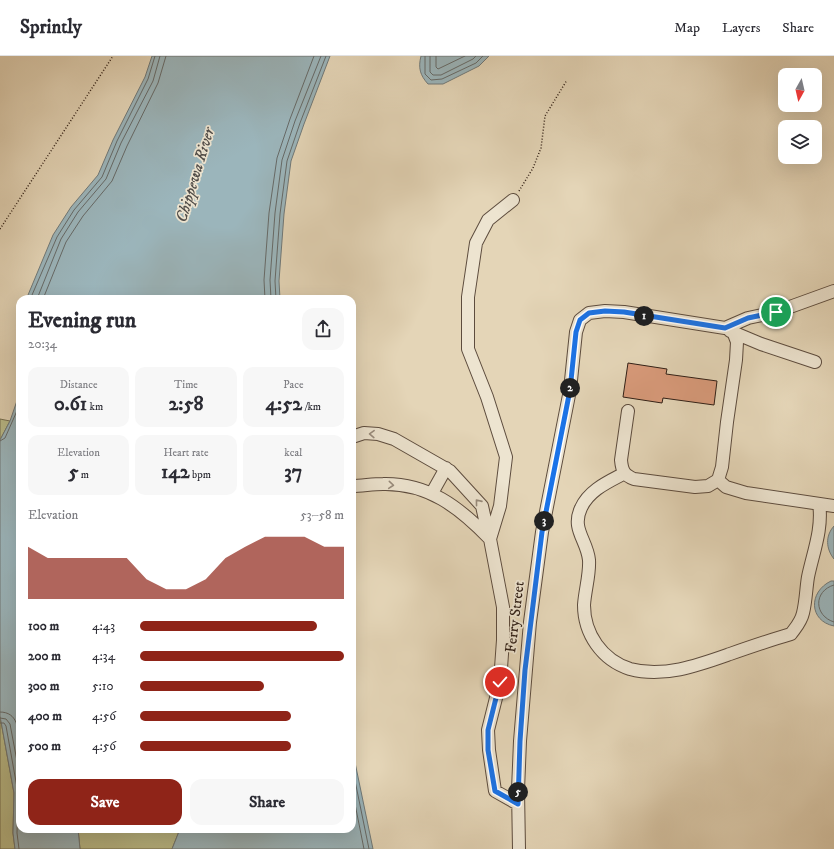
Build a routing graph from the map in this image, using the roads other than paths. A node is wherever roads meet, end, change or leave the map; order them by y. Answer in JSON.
{"nodes":[{"id":1,"x":514,"y":200,"type":"road end"},
{"id":2,"x":834,"y":291,"type":"edge"},
{"id":3,"x":730,"y":331,"type":"junction"},
{"id":4,"x":815,"y":362,"type":"dead end"},
{"id":5,"x":628,"y":411,"type":"dead end"},
{"id":6,"x":356,"y":436,"type":"edge"},
{"id":7,"x":446,"y":468,"type":"junction"},
{"id":8,"x":625,"y":473,"type":"junction"},
{"id":9,"x":718,"y":480,"type":"junction"},
{"id":10,"x":356,"y":486,"type":"edge"},
{"id":11,"x":432,"y":493,"type":"junction"},
{"id":12,"x":819,"y":504,"type":"junction"},
{"id":13,"x":834,"y":506,"type":"edge"},
{"id":14,"x":490,"y":539,"type":"junction"},
{"id":15,"x":518,"y":804,"type":"junction"},
{"id":16,"x":519,"y":849,"type":"edge"}],
"edges":[{"from":1,"to":14,"type":"street"},
{"from":2,"to":3,"type":"street"},
{"from":3,"to":4,"type":"street","name":"Ferry Street"},
{"from":3,"to":9,"type":"street"},
{"from":3,"to":15,"type":"street","name":"Ferry Street"},
{"from":5,"to":8,"type":"street"},
{"from":7,"to":6,"type":"street","one_way":true},
{"from":7,"to":11,"type":"street"},
{"from":14,"to":7,"type":"street","one_way":true},
{"from":8,"to":9,"type":"street"},
{"from":8,"to":12,"type":"street"},
{"from":9,"to":12,"type":"street"},
{"from":10,"to":11,"type":"street","one_way":true},
{"from":11,"to":14,"type":"street"},
{"from":12,"to":13,"type":"street"},
{"from":14,"to":15,"type":"street"},
{"from":15,"to":16,"type":"street","name":"Ferry Street"}]}
